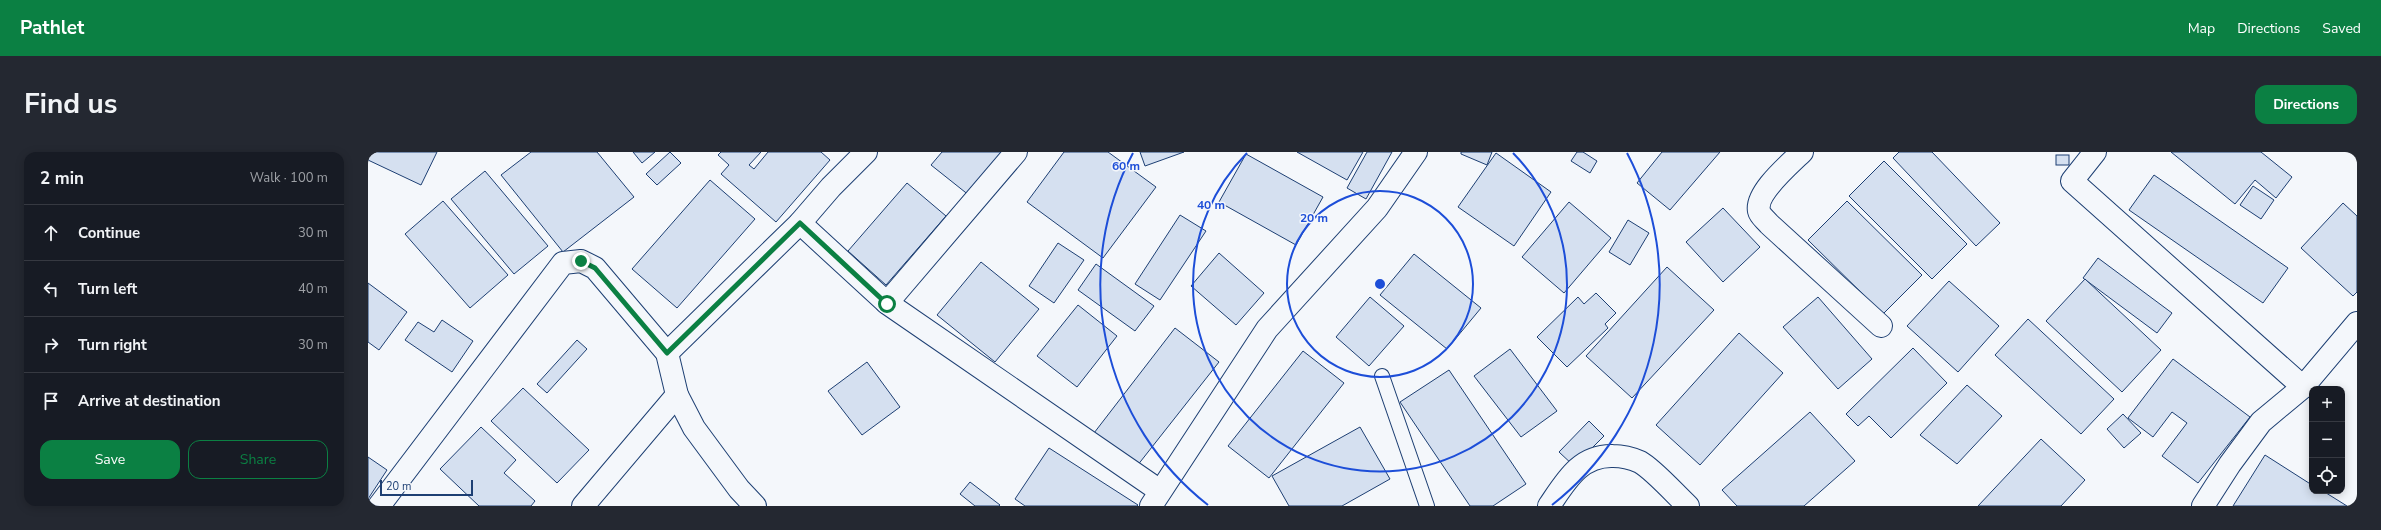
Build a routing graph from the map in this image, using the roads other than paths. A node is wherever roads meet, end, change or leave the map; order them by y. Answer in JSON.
{"nodes":[{"id":1,"x":866,"y":152,"type":"edge"},
{"id":2,"x":1016,"y":152,"type":"edge"},
{"id":3,"x":1416,"y":152,"type":"edge"},
{"id":4,"x":1802,"y":152,"type":"edge"},
{"id":5,"x":2095,"y":152,"type":"edge"},
{"id":6,"x":800,"y":223,"type":"junction"},
{"id":7,"x":887,"y":304,"type":"junction"},
{"id":8,"x":2357,"y":323,"type":"edge"},
{"id":9,"x":1881,"y":326,"type":"dead end"},
{"id":10,"x":667,"y":353,"type":"junction"},
{"id":11,"x":1382,"y":376,"type":"dead end"},
{"id":12,"x":2303,"y":387,"type":"junction"},
{"id":13,"x":677,"y":395,"type":"junction"},
{"id":14,"x":1156,"y":499,"type":"edge"},
{"id":15,"x":379,"y":506,"type":"edge"},
{"id":16,"x":582,"y":506,"type":"edge"},
{"id":17,"x":755,"y":506,"type":"edge"},
{"id":18,"x":1427,"y":506,"type":"edge"},
{"id":19,"x":1549,"y":506,"type":"edge"},
{"id":20,"x":1688,"y":506,"type":"edge"},
{"id":21,"x":2203,"y":506,"type":"edge"}],
"edges":[{"from":1,"to":6,"type":"street"},
{"from":2,"to":7,"type":"street"},
{"from":3,"to":14,"type":"street"},
{"from":4,"to":9,"type":"street"},
{"from":5,"to":12,"type":"street"},
{"from":6,"to":7,"type":"street"},
{"from":6,"to":10,"type":"street"},
{"from":7,"to":14,"type":"street"},
{"from":8,"to":12,"type":"street"},
{"from":10,"to":13,"type":"street"},
{"from":10,"to":15,"type":"street"},
{"from":11,"to":18,"type":"lane"},
{"from":12,"to":21,"type":"street"},
{"from":13,"to":16,"type":"street"},
{"from":13,"to":17,"type":"street"},
{"from":19,"to":20,"type":"street"}]}
